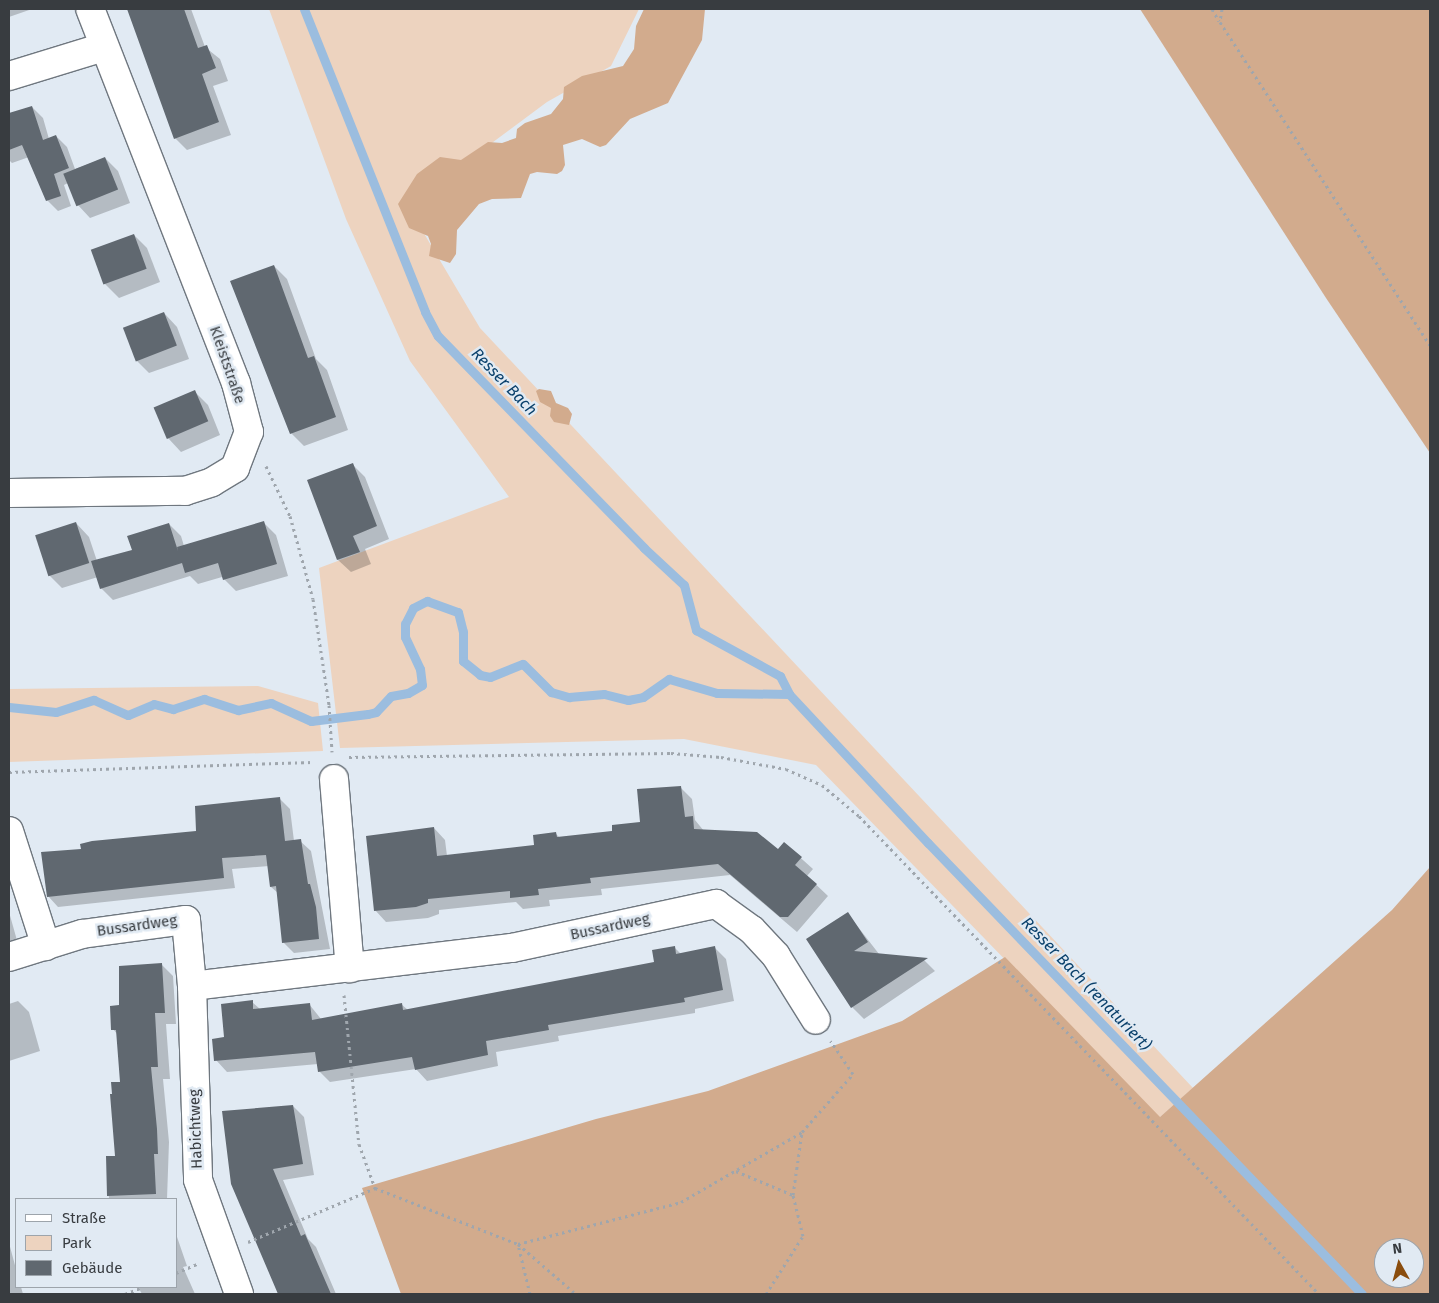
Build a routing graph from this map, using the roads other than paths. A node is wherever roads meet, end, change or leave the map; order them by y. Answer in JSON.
{"nodes":[{"id":1,"x":90,"y":9,"type":"edge"},
{"id":2,"x":104,"y":47,"type":"junction"},
{"id":3,"x":9,"y":76,"type":"edge"},
{"id":4,"x":9,"y":493,"type":"edge"},
{"id":5,"x":334,"y":779,"type":"dead end"},
{"id":6,"x":9,"y":831,"type":"edge"},
{"id":7,"x":46,"y":946,"type":"junction"},
{"id":8,"x":9,"y":957,"type":"edge"},
{"id":9,"x":350,"y":968,"type":"junction"},
{"id":10,"x":192,"y":986,"type":"junction"},
{"id":11,"x":816,"y":1020,"type":"road end"},
{"id":12,"x":239,"y":1294,"type":"edge"}],
"edges":[{"from":1,"to":2,"type":"street","name":"Kleiststraße"},
{"from":2,"to":3,"type":"street"},
{"from":2,"to":4,"type":"street","name":"Kleiststraße"},
{"from":5,"to":9,"type":"street"},
{"from":6,"to":7,"type":"street"},
{"from":7,"to":8,"type":"street","name":"Bussardweg"},
{"from":7,"to":10,"type":"street","name":"Bussardweg"},
{"from":9,"to":10,"type":"street","name":"Bussardweg"},
{"from":9,"to":11,"type":"street","name":"Bussardweg"},
{"from":10,"to":12,"type":"street","name":"Habichtweg"}]}
